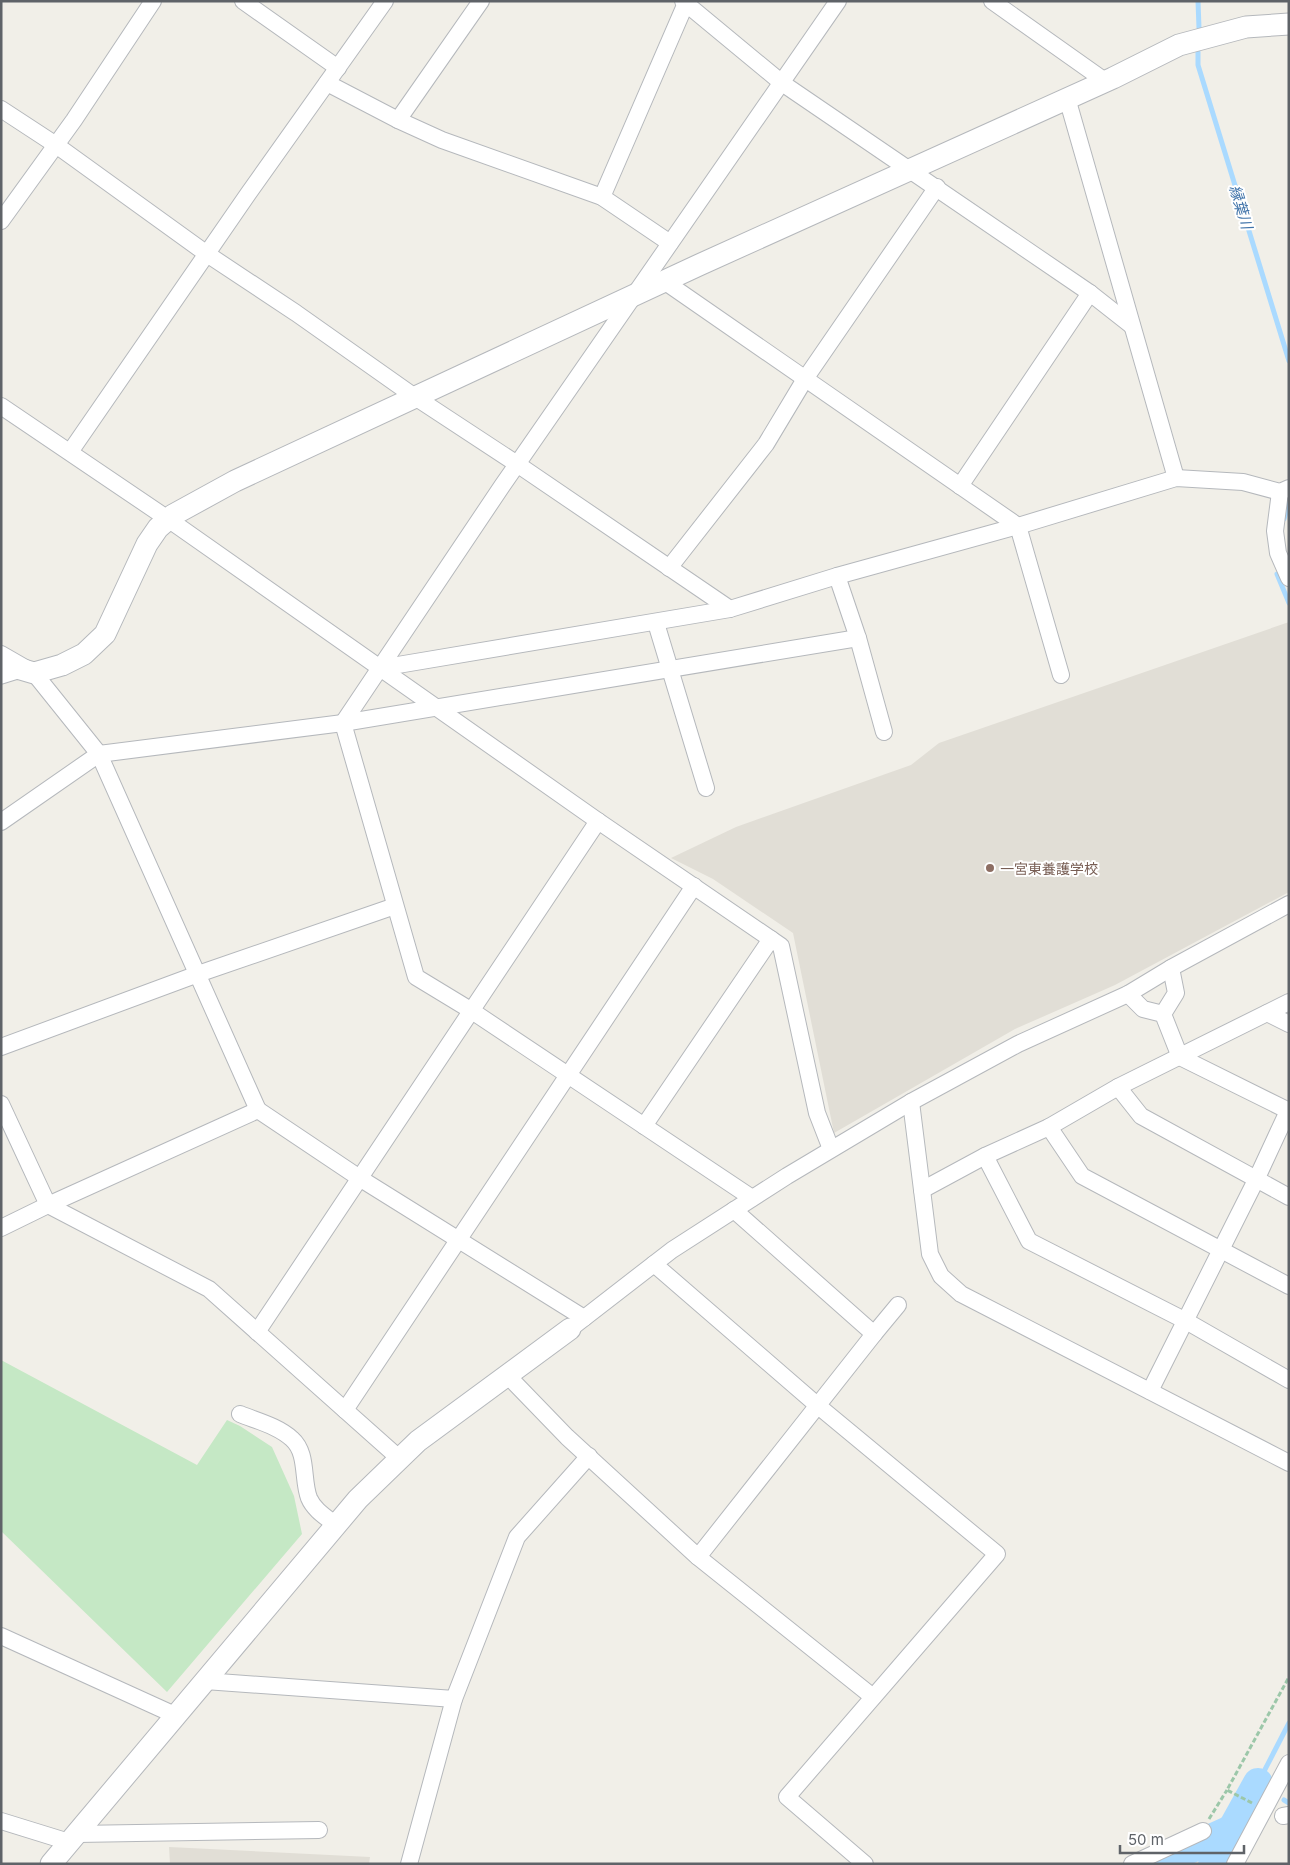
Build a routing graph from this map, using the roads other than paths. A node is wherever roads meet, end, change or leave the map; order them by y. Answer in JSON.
{"nodes":[{"id":1,"x":153,"y":1,"type":"edge"},
{"id":2,"x":243,"y":1,"type":"edge"},
{"id":3,"x":385,"y":1,"type":"edge"},
{"id":4,"x":481,"y":1,"type":"edge"},
{"id":5,"x":838,"y":1,"type":"edge"},
{"id":6,"x":685,"y":2,"type":"edge"},
{"id":7,"x":1002,"y":4,"type":"edge"},
{"id":8,"x":1289,"y":24,"type":"edge"},
{"id":9,"x":338,"y":68,"type":"junction"},
{"id":10,"x":1105,"y":81,"type":"junction"},
{"id":11,"x":327,"y":83,"type":"junction"},
{"id":12,"x":782,"y":83,"type":"junction"},
{"id":13,"x":1067,"y":98,"type":"junction"},
{"id":14,"x":1,"y":109,"type":"edge"},
{"id":15,"x":398,"y":120,"type":"junction"},
{"id":16,"x":56,"y":145,"type":"junction"},
{"id":17,"x":910,"y":168,"type":"junction"},
{"id":18,"x":937,"y":187,"type":"junction"},
{"id":19,"x":602,"y":197,"type":"junction"},
{"id":20,"x":1,"y":221,"type":"edge"},
{"id":21,"x":670,"y":243,"type":"junction"},
{"id":22,"x":207,"y":254,"type":"junction"},
{"id":23,"x":664,"y":281,"type":"junction"},
{"id":24,"x":1090,"y":292,"type":"junction"},
{"id":25,"x":635,"y":294,"type":"junction"},
{"id":26,"x":1132,"y":326,"type":"junction"},
{"id":27,"x":805,"y":379,"type":"junction"},
{"id":28,"x":415,"y":397,"type":"junction"},
{"id":29,"x":1,"y":406,"type":"edge"},
{"id":30,"x":70,"y":452,"type":"junction"},
{"id":31,"x":517,"y":464,"type":"junction"},
{"id":32,"x":1176,"y":478,"type":"junction"},
{"id":33,"x":960,"y":486,"type":"junction"},
{"id":34,"x":1284,"y":490,"type":"edge"},
{"id":35,"x":168,"y":519,"type":"junction"},
{"id":36,"x":1018,"y":526,"type":"junction"},
{"id":37,"x":668,"y":568,"type":"junction"},
{"id":38,"x":837,"y":576,"type":"junction"},
{"id":39,"x":1289,"y":578,"type":"edge"},
{"id":40,"x":730,"y":609,"type":"junction"},
{"id":41,"x":656,"y":623,"type":"junction"},
{"id":42,"x":858,"y":638,"type":"junction"},
{"id":43,"x":1,"y":654,"type":"edge"},
{"id":44,"x":380,"y":668,"type":"junction"},
{"id":45,"x":671,"y":670,"type":"junction"},
{"id":46,"x":1,"y":673,"type":"edge"},
{"id":47,"x":34,"y":673,"type":"junction"},
{"id":48,"x":1061,"y":675,"type":"dead end"},
{"id":49,"x":437,"y":708,"type":"junction"},
{"id":50,"x":343,"y":723,"type":"junction"},
{"id":51,"x":884,"y":732,"type":"dead end"},
{"id":52,"x":99,"y":754,"type":"junction"},
{"id":53,"x":706,"y":788,"type":"dead end"},
{"id":54,"x":598,"y":821,"type":"junction"},
{"id":55,"x":1,"y":822,"type":"edge"},
{"id":56,"x":694,"y":886,"type":"junction"},
{"id":57,"x":1289,"y":904,"type":"edge"},
{"id":58,"x":395,"y":906,"type":"junction"},
{"id":59,"x":771,"y":939,"type":"junction"},
{"id":60,"x":1171,"y":968,"type":"junction"},
{"id":61,"x":198,"y":974,"type":"junction"},
{"id":62,"x":1128,"y":994,"type":"junction"},
{"id":63,"x":1289,"y":1002,"type":"edge"},
{"id":64,"x":472,"y":1011,"type":"junction"},
{"id":65,"x":1266,"y":1013,"type":"junction"},
{"id":66,"x":1163,"y":1014,"type":"junction"},
{"id":67,"x":1289,"y":1024,"type":"edge"},
{"id":68,"x":1,"y":1047,"type":"edge"},
{"id":69,"x":1180,"y":1057,"type":"junction"},
{"id":70,"x":567,"y":1074,"type":"junction"},
{"id":71,"x":1118,"y":1087,"type":"junction"},
{"id":72,"x":911,"y":1102,"type":"junction"},
{"id":73,"x":1,"y":1104,"type":"edge"},
{"id":74,"x":258,"y":1110,"type":"junction"},
{"id":75,"x":1288,"y":1111,"type":"edge"},
{"id":76,"x":644,"y":1126,"type":"junction"},
{"id":77,"x":1049,"y":1127,"type":"junction"},
{"id":78,"x":831,"y":1149,"type":"junction"},
{"id":79,"x":985,"y":1156,"type":"junction"},
{"id":80,"x":361,"y":1179,"type":"junction"},
{"id":81,"x":1256,"y":1180,"type":"junction"},
{"id":82,"x":922,"y":1190,"type":"junction"},
{"id":83,"x":752,"y":1198,"type":"junction"},
{"id":84,"x":1289,"y":1198,"type":"edge"},
{"id":85,"x":48,"y":1206,"type":"junction"},
{"id":86,"x":734,"y":1210,"type":"junction"},
{"id":87,"x":1,"y":1228,"type":"edge"},
{"id":88,"x":456,"y":1239,"type":"junction"},
{"id":89,"x":1221,"y":1250,"type":"junction"},
{"id":90,"x":654,"y":1264,"type":"junction"},
{"id":91,"x":1289,"y":1286,"type":"edge"},
{"id":92,"x":898,"y":1305,"type":"dead end"},
{"id":93,"x":1186,"y":1321,"type":"junction"},
{"id":94,"x":577,"y":1324,"type":"junction"},
{"id":95,"x":258,"y":1332,"type":"junction"},
{"id":96,"x":874,"y":1334,"type":"junction"},
{"id":97,"x":507,"y":1376,"type":"junction"},
{"id":98,"x":1289,"y":1380,"type":"edge"},
{"id":99,"x":1150,"y":1391,"type":"junction"},
{"id":100,"x":817,"y":1405,"type":"junction"},
{"id":101,"x":344,"y":1410,"type":"junction"},
{"id":102,"x":240,"y":1414,"type":"dead end"},
{"id":103,"x":589,"y":1456,"type":"junction"},
{"id":104,"x":400,"y":1459,"type":"junction"},
{"id":105,"x":1289,"y":1463,"type":"edge"},
{"id":106,"x":336,"y":1525,"type":"junction"},
{"id":107,"x":698,"y":1556,"type":"junction"},
{"id":108,"x":1,"y":1636,"type":"edge"},
{"id":109,"x":205,"y":1681,"type":"junction"},
{"id":110,"x":873,"y":1697,"type":"junction"},
{"id":111,"x":454,"y":1700,"type":"junction"},
{"id":112,"x":177,"y":1716,"type":"junction"},
{"id":113,"x":1289,"y":1763,"type":"edge"},
{"id":114,"x":1,"y":1821,"type":"edge"},
{"id":115,"x":319,"y":1830,"type":"dead end"},
{"id":116,"x":1203,"y":1830,"type":"road end"},
{"id":117,"x":73,"y":1838,"type":"junction"},
{"id":118,"x":51,"y":1864,"type":"edge"},
{"id":119,"x":409,"y":1864,"type":"edge"},
{"id":120,"x":865,"y":1864,"type":"edge"},
{"id":121,"x":1132,"y":1864,"type":"edge"},
{"id":122,"x":1235,"y":1864,"type":"edge"}],
"edges":[{"from":1,"to":16,"type":"street"},
{"from":2,"to":9,"type":"street"},
{"from":3,"to":9,"type":"street"},
{"from":4,"to":15,"type":"street"},
{"from":5,"to":12,"type":"street"},
{"from":6,"to":12,"type":"street"},
{"from":6,"to":19,"type":"street"},
{"from":7,"to":10,"type":"street"},
{"from":8,"to":10,"type":"street"},
{"from":9,"to":11,"type":"street"},
{"from":10,"to":13,"type":"street"},
{"from":11,"to":15,"type":"street"},
{"from":11,"to":22,"type":"street"},
{"from":12,"to":17,"type":"street"},
{"from":12,"to":21,"type":"street"},
{"from":13,"to":17,"type":"street"},
{"from":13,"to":26,"type":"street"},
{"from":14,"to":16,"type":"street"},
{"from":15,"to":19,"type":"street"},
{"from":16,"to":20,"type":"street"},
{"from":16,"to":22,"type":"street"},
{"from":17,"to":18,"type":"street"},
{"from":17,"to":23,"type":"street"},
{"from":18,"to":24,"type":"street"},
{"from":18,"to":27,"type":"street"},
{"from":19,"to":21,"type":"street"},
{"from":21,"to":25,"type":"street"},
{"from":22,"to":28,"type":"street"},
{"from":22,"to":30,"type":"street"},
{"from":23,"to":25,"type":"street"},
{"from":23,"to":27,"type":"street"},
{"from":24,"to":26,"type":"street"},
{"from":24,"to":33,"type":"street"},
{"from":25,"to":28,"type":"street"},
{"from":25,"to":31,"type":"street"},
{"from":26,"to":32,"type":"street"},
{"from":27,"to":33,"type":"street"},
{"from":27,"to":37,"type":"street"},
{"from":28,"to":31,"type":"street"},
{"from":28,"to":35,"type":"street"},
{"from":29,"to":30,"type":"street"},
{"from":30,"to":35,"type":"street"},
{"from":31,"to":37,"type":"street"},
{"from":31,"to":44,"type":"street"},
{"from":32,"to":34,"type":"street"},
{"from":32,"to":36,"type":"street"},
{"from":33,"to":36,"type":"street"},
{"from":34,"to":39,"type":"street"},
{"from":35,"to":44,"type":"street"},
{"from":35,"to":47,"type":"street"},
{"from":36,"to":38,"type":"street"},
{"from":36,"to":48,"type":"street"},
{"from":37,"to":40,"type":"street"},
{"from":38,"to":40,"type":"street"},
{"from":38,"to":42,"type":"street"},
{"from":40,"to":41,"type":"street"},
{"from":41,"to":44,"type":"street"},
{"from":41,"to":45,"type":"street"},
{"from":42,"to":45,"type":"street"},
{"from":42,"to":51,"type":"street"},
{"from":43,"to":47,"type":"street"},
{"from":44,"to":49,"type":"street"},
{"from":44,"to":50,"type":"street"},
{"from":45,"to":49,"type":"street"},
{"from":45,"to":53,"type":"street"},
{"from":46,"to":47,"type":"street"},
{"from":47,"to":52,"type":"street"},
{"from":49,"to":50,"type":"street"},
{"from":49,"to":54,"type":"street"},
{"from":50,"to":52,"type":"street"},
{"from":50,"to":58,"type":"street"},
{"from":52,"to":55,"type":"street"},
{"from":52,"to":61,"type":"street"},
{"from":54,"to":56,"type":"street"},
{"from":54,"to":64,"type":"street"},
{"from":56,"to":59,"type":"street"},
{"from":56,"to":70,"type":"street"},
{"from":57,"to":60,"type":"street"},
{"from":58,"to":61,"type":"street"},
{"from":58,"to":64,"type":"street"},
{"from":59,"to":76,"type":"street"},
{"from":59,"to":78,"type":"street"},
{"from":60,"to":62,"type":"street"},
{"from":60,"to":66,"type":"street"},
{"from":61,"to":68,"type":"street"},
{"from":61,"to":74,"type":"street"},
{"from":62,"to":66,"type":"street"},
{"from":62,"to":72,"type":"street"},
{"from":63,"to":65,"type":"street"},
{"from":64,"to":70,"type":"street"},
{"from":64,"to":80,"type":"street"},
{"from":65,"to":67,"type":"street"},
{"from":65,"to":69,"type":"street"},
{"from":66,"to":69,"type":"street"},
{"from":69,"to":71,"type":"street"},
{"from":69,"to":75,"type":"street"},
{"from":70,"to":76,"type":"street"},
{"from":70,"to":88,"type":"street"},
{"from":71,"to":77,"type":"street"},
{"from":71,"to":81,"type":"street"},
{"from":72,"to":78,"type":"street"},
{"from":72,"to":82,"type":"street"},
{"from":73,"to":85,"type":"street"},
{"from":74,"to":80,"type":"street"},
{"from":74,"to":85,"type":"street"},
{"from":75,"to":81,"type":"street"},
{"from":76,"to":83,"type":"street"},
{"from":77,"to":79,"type":"street"},
{"from":77,"to":89,"type":"street"},
{"from":78,"to":83,"type":"street"},
{"from":79,"to":82,"type":"street"},
{"from":79,"to":93,"type":"street"},
{"from":80,"to":88,"type":"street"},
{"from":80,"to":95,"type":"street"},
{"from":81,"to":84,"type":"street"},
{"from":81,"to":89,"type":"street"},
{"from":82,"to":99,"type":"street"},
{"from":83,"to":86,"type":"street"},
{"from":85,"to":87,"type":"street"},
{"from":85,"to":95,"type":"street"},
{"from":86,"to":90,"type":"street"},
{"from":86,"to":96,"type":"street"},
{"from":88,"to":94,"type":"street"},
{"from":88,"to":101,"type":"street"},
{"from":89,"to":91,"type":"street"},
{"from":89,"to":93,"type":"street"},
{"from":90,"to":94,"type":"street"},
{"from":90,"to":100,"type":"street"},
{"from":92,"to":96,"type":"street"},
{"from":93,"to":98,"type":"street"},
{"from":93,"to":99,"type":"street"},
{"from":94,"to":97,"type":"street"},
{"from":95,"to":101,"type":"street"},
{"from":96,"to":100,"type":"street"},
{"from":97,"to":103,"type":"street"},
{"from":97,"to":104,"type":"street"},
{"from":99,"to":105,"type":"street"},
{"from":100,"to":107,"type":"street"},
{"from":100,"to":110,"type":"street"},
{"from":101,"to":104,"type":"street"},
{"from":102,"to":106,"type":"street"},
{"from":103,"to":107,"type":"street"},
{"from":103,"to":111,"type":"street"},
{"from":104,"to":106,"type":"street"},
{"from":106,"to":109,"type":"street"},
{"from":107,"to":110,"type":"street"},
{"from":108,"to":112,"type":"street"},
{"from":109,"to":111,"type":"street"},
{"from":109,"to":112,"type":"street"},
{"from":110,"to":120,"type":"street"},
{"from":111,"to":119,"type":"street"},
{"from":112,"to":117,"type":"street"},
{"from":113,"to":122,"type":"street"},
{"from":114,"to":117,"type":"street"},
{"from":115,"to":117,"type":"street"},
{"from":116,"to":121,"type":"street"},
{"from":117,"to":118,"type":"street"}]}
